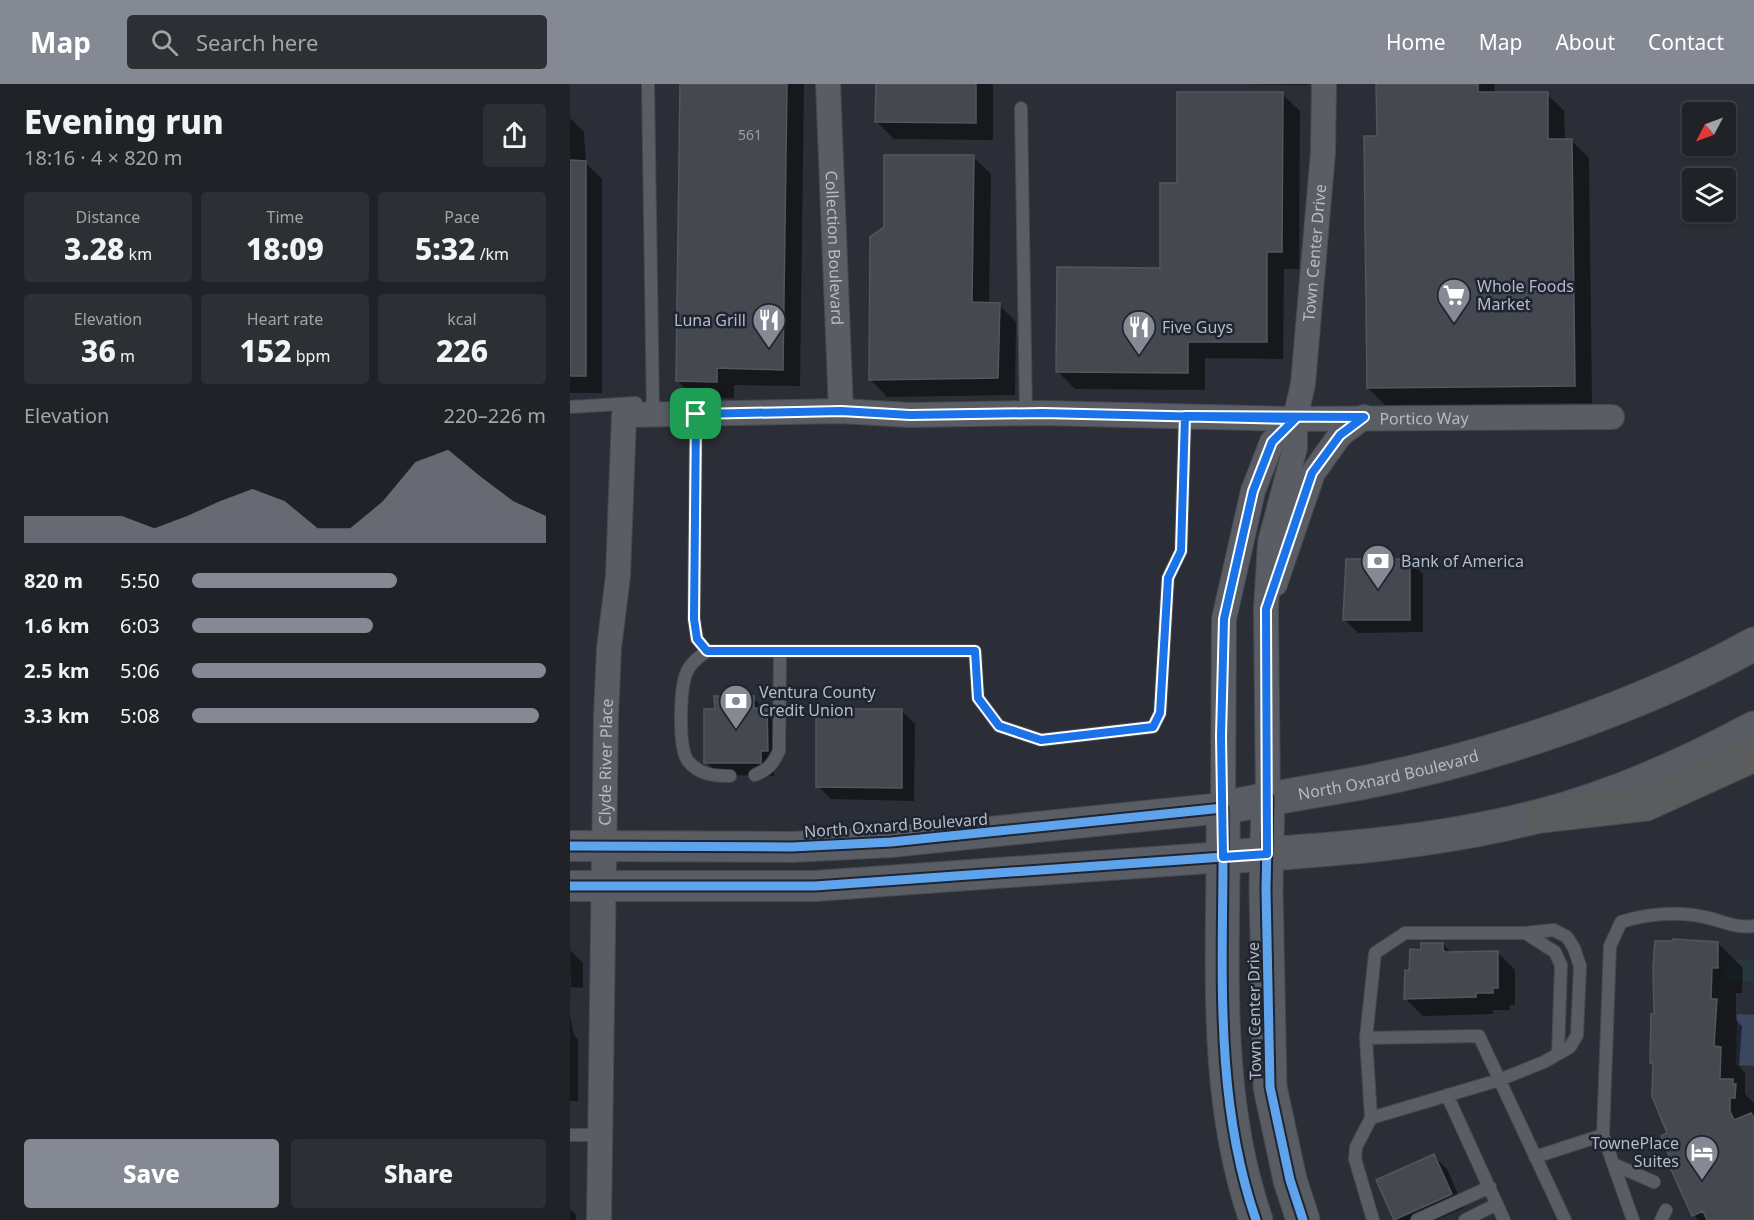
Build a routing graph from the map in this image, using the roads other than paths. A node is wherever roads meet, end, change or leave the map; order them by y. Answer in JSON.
{"nodes":[{"id":1,"x":648,"y":84,"type":"edge"},
{"id":2,"x":828,"y":84,"type":"edge"},
{"id":3,"x":1324,"y":84,"type":"edge"},
{"id":4,"x":1022,"y":108,"type":"dead end"},
{"id":5,"x":570,"y":407,"type":"edge"},
{"id":6,"x":653,"y":408,"type":"junction"},
{"id":7,"x":841,"y":411,"type":"junction"},
{"id":8,"x":1026,"y":413,"type":"junction"},
{"id":9,"x":696,"y":414,"type":"junction"},
{"id":10,"x":624,"y":415,"type":"joint"},
{"id":11,"x":1185,"y":416,"type":"junction"},
{"id":12,"x":1364,"y":417,"type":"junction"},
{"id":13,"x":1612,"y":417,"type":"dead end"},
{"id":14,"x":1295,"y":419,"type":"junction"},
{"id":15,"x":1266,"y":609,"type":"junction"},
{"id":16,"x":1754,"y":644,"type":"edge"},
{"id":17,"x":707,"y":651,"type":"junction"},
{"id":18,"x":780,"y":651,"type":"junction"},
{"id":19,"x":1754,"y":728,"type":"edge"},
{"id":20,"x":1754,"y":755,"type":"edge"},
{"id":21,"x":730,"y":776,"type":"dead end"},
{"id":22,"x":755,"y":776,"type":"dead end"},
{"id":23,"x":1268,"y":798,"type":"junction"},
{"id":24,"x":1223,"y":808,"type":"junction"},
{"id":25,"x":1541,"y":816,"type":"junction"},
{"id":26,"x":570,"y":846,"type":"edge"},
{"id":27,"x":605,"y":847,"type":"junction"},
{"id":28,"x":1267,"y":854,"type":"junction"},
{"id":29,"x":1223,"y":857,"type":"junction"},
{"id":30,"x":570,"y":886,"type":"edge"},
{"id":31,"x":603,"y":887,"type":"junction"},
{"id":32,"x":1754,"y":926,"type":"edge"},
{"id":33,"x":1525,"y":933,"type":"junction"},
{"id":34,"x":1366,"y":1038,"type":"junction"},
{"id":35,"x":1558,"y":1054,"type":"junction"},
{"id":36,"x":1499,"y":1080,"type":"junction"},
{"id":37,"x":1447,"y":1095,"type":"junction"},
{"id":38,"x":1371,"y":1118,"type":"junction"},
{"id":39,"x":570,"y":1135,"type":"edge"},
{"id":40,"x":599,"y":1135,"type":"junction"},
{"id":41,"x":1603,"y":1136,"type":"junction"},
{"id":42,"x":1535,"y":1157,"type":"junction"},
{"id":43,"x":1613,"y":1164,"type":"junction"},
{"id":44,"x":1654,"y":1182,"type":"dead end"},
{"id":45,"x":1490,"y":1187,"type":"junction"},
{"id":46,"x":1497,"y":1204,"type":"junction"},
{"id":47,"x":599,"y":1220,"type":"edge"},
{"id":48,"x":1256,"y":1220,"type":"edge"},
{"id":49,"x":1303,"y":1220,"type":"edge"},
{"id":50,"x":1373,"y":1220,"type":"edge"},
{"id":51,"x":1417,"y":1220,"type":"edge"},
{"id":52,"x":1465,"y":1220,"type":"edge"},
{"id":53,"x":1504,"y":1220,"type":"edge"},
{"id":54,"x":1565,"y":1220,"type":"edge"},
{"id":55,"x":1633,"y":1220,"type":"edge"}],
"edges":[{"from":1,"to":6,"type":"lane"},
{"from":2,"to":7,"type":"street","name":"Collection Boulevard"},
{"from":3,"to":14,"type":"street","name":"Town Center Drive"},
{"from":4,"to":8,"type":"lane"},
{"from":5,"to":6,"type":"lane"},
{"from":6,"to":9,"type":"street","name":"Portico Way"},
{"from":6,"to":10,"type":"street","name":"Portico Way"},
{"from":7,"to":8,"type":"street","name":"Portico Way"},
{"from":7,"to":9,"type":"street","name":"Portico Way"},
{"from":8,"to":11,"type":"street","name":"Portico Way"},
{"from":9,"to":17,"type":"lane"},
{"from":10,"to":27,"type":"street","name":"Clyde River Place"},
{"from":11,"to":14,"type":"street","name":"Portico Way"},
{"from":11,"to":18,"type":"lane"},
{"from":12,"to":13,"type":"street","name":"Portico Way"},
{"from":12,"to":14,"type":"street","name":"Portico Way"},
{"from":12,"to":15,"type":"street","name":"Town Center Drive"},
{"from":14,"to":15,"type":"street","name":"Town Center Drive"},
{"from":14,"to":24,"type":"street","name":"Town Center Drive"},
{"from":15,"to":23,"type":"street","name":"Town Center Drive"},
{"from":16,"to":23,"type":"main road","name":"North Oxnard Boulevard"},
{"from":17,"to":18,"type":"lane"},
{"from":17,"to":21,"type":"lane"},
{"from":18,"to":22,"type":"lane"},
{"from":19,"to":25,"type":"main road"},
{"from":20,"to":25,"type":"highway"},
{"from":23,"to":24,"type":"main road","name":"North Oxnard Boulevard"},
{"from":23,"to":28,"type":"main road","name":"Town Center Drive"},
{"from":24,"to":27,"type":"street","name":"North Oxnard Boulevard"},
{"from":24,"to":29,"type":"main road","name":"Town Center Drive"},
{"from":25,"to":28,"type":"main road"},
{"from":26,"to":27,"type":"street","name":"North Oxnard Boulevard"},
{"from":27,"to":31,"type":"street","name":"Clyde River Place"},
{"from":28,"to":29,"type":"main road"},
{"from":28,"to":49,"type":"main road","name":"Town Center Drive"},
{"from":29,"to":31,"type":"street"},
{"from":29,"to":48,"type":"main road","name":"Town Center Drive"},
{"from":30,"to":31,"type":"street"},
{"from":31,"to":40,"type":"street","name":"Clyde River Place"},
{"from":32,"to":41,"type":"lane"},
{"from":33,"to":34,"type":"lane"},
{"from":33,"to":35,"type":"lane"},
{"from":33,"to":35,"type":"lane"},
{"from":34,"to":36,"type":"lane"},
{"from":34,"to":38,"type":"lane"},
{"from":35,"to":36,"type":"lane"},
{"from":36,"to":37,"type":"lane"},
{"from":36,"to":42,"type":"lane"},
{"from":37,"to":38,"type":"lane"},
{"from":37,"to":45,"type":"lane"},
{"from":38,"to":50,"type":"lane"},
{"from":39,"to":40,"type":"lane"},
{"from":40,"to":47,"type":"street","name":"Clyde River Place"},
{"from":41,"to":42,"type":"lane"},
{"from":41,"to":43,"type":"lane"},
{"from":42,"to":54,"type":"lane"},
{"from":43,"to":44,"type":"lane"},
{"from":43,"to":55,"type":"lane"},
{"from":45,"to":46,"type":"lane"},
{"from":45,"to":51,"type":"lane"},
{"from":46,"to":52,"type":"lane"},
{"from":46,"to":53,"type":"lane"}]}
